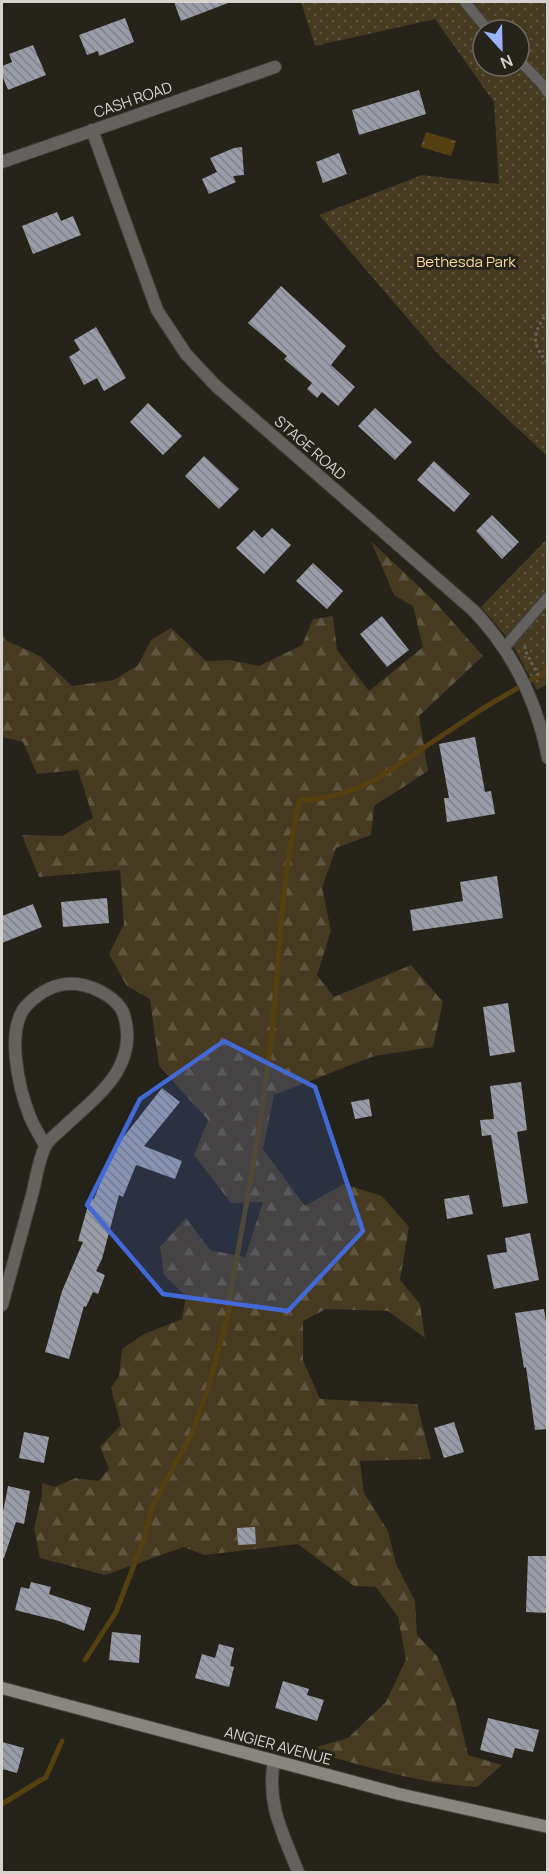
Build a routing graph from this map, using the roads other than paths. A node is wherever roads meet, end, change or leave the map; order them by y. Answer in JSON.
{"nodes":[{"id":1,"x":465,"y":2,"type":"edge"},
{"id":2,"x":478,"y":18,"type":"edge"},
{"id":3,"x":275,"y":67,"type":"dead end"},
{"id":4,"x":531,"y":72,"type":"edge"},
{"id":5,"x":548,"y":93,"type":"edge"},
{"id":6,"x":92,"y":130,"type":"junction"},
{"id":7,"x":2,"y":162,"type":"edge"},
{"id":8,"x":548,"y":597,"type":"edge"},
{"id":9,"x":504,"y":648,"type":"junction"},
{"id":10,"x":548,"y":758,"type":"edge"},
{"id":11,"x":45,"y":1145,"type":"junction"},
{"id":12,"x":2,"y":1305,"type":"edge"},
{"id":13,"x":2,"y":1688,"type":"edge"},
{"id":14,"x":274,"y":1761,"type":"junction"},
{"id":15,"x":548,"y":1827,"type":"edge"},
{"id":16,"x":298,"y":1872,"type":"edge"}],
"edges":[{"from":1,"to":2,"type":"lane"},
{"from":3,"to":6,"type":"street","name":"CASH ROAD"},
{"from":4,"to":5,"type":"lane"},
{"from":6,"to":7,"type":"street","name":"CASH ROAD"},
{"from":6,"to":9,"type":"street","name":"STAGE ROAD"},
{"from":8,"to":9,"type":"lane"},
{"from":9,"to":10,"type":"street","name":"STAGE ROAD"},
{"from":11,"to":11,"type":"street"},
{"from":11,"to":12,"type":"street"},
{"from":13,"to":14,"type":"main road","name":"ANGIER AVENUE"},
{"from":14,"to":15,"type":"main road","name":"ANGIER AVENUE"},
{"from":14,"to":16,"type":"street"}]}
